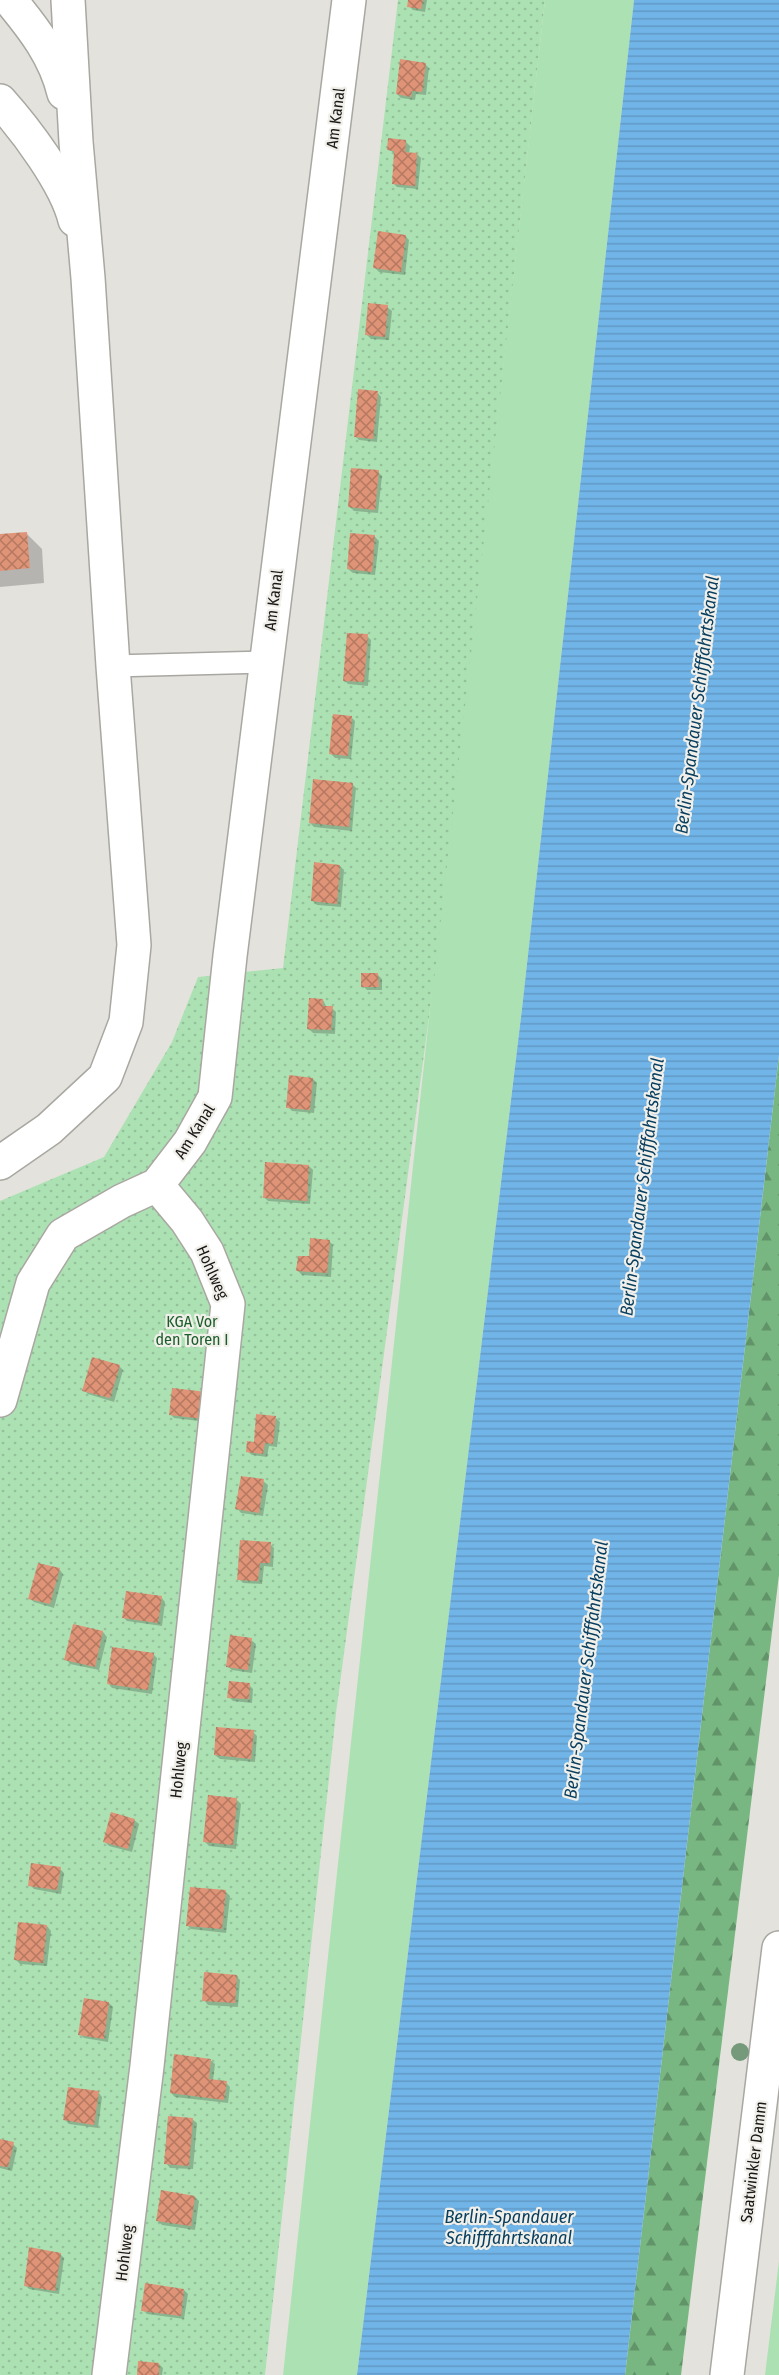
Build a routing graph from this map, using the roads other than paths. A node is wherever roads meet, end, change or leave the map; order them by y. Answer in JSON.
{"nodes":[{"id":1,"x":10,"y":0,"type":"edge"},
{"id":2,"x":68,"y":0,"type":"edge"},
{"id":3,"x":349,"y":0,"type":"edge"},
{"id":4,"x":0,"y":101,"type":"edge"},
{"id":5,"x":76,"y":142,"type":"junction"},
{"id":6,"x":88,"y":278,"type":"junction"},
{"id":7,"x":266,"y":662,"type":"junction"},
{"id":8,"x":113,"y":666,"type":"junction"},
{"id":9,"x":0,"y":1163,"type":"edge"},
{"id":10,"x":157,"y":1185,"type":"junction"},
{"id":11,"x":0,"y":1400,"type":"edge"},
{"id":12,"x":779,"y":1948,"type":"edge"},
{"id":13,"x":109,"y":2375,"type":"edge"},
{"id":14,"x":728,"y":2375,"type":"edge"}],
"edges":[{"from":1,"to":5,"type":"street"},
{"from":2,"to":5,"type":"street"},
{"from":3,"to":7,"type":"street","name":"Am Kanal"},
{"from":4,"to":6,"type":"street"},
{"from":5,"to":6,"type":"street"},
{"from":6,"to":8,"type":"street"},
{"from":7,"to":8,"type":"lane"},
{"from":7,"to":10,"type":"street","name":"Am Kanal"},
{"from":8,"to":9,"type":"street"},
{"from":10,"to":11,"type":"street"},
{"from":10,"to":13,"type":"street","name":"Hohlweg"},
{"from":12,"to":14,"type":"street","name":"Saatwinkler Damm"}]}
